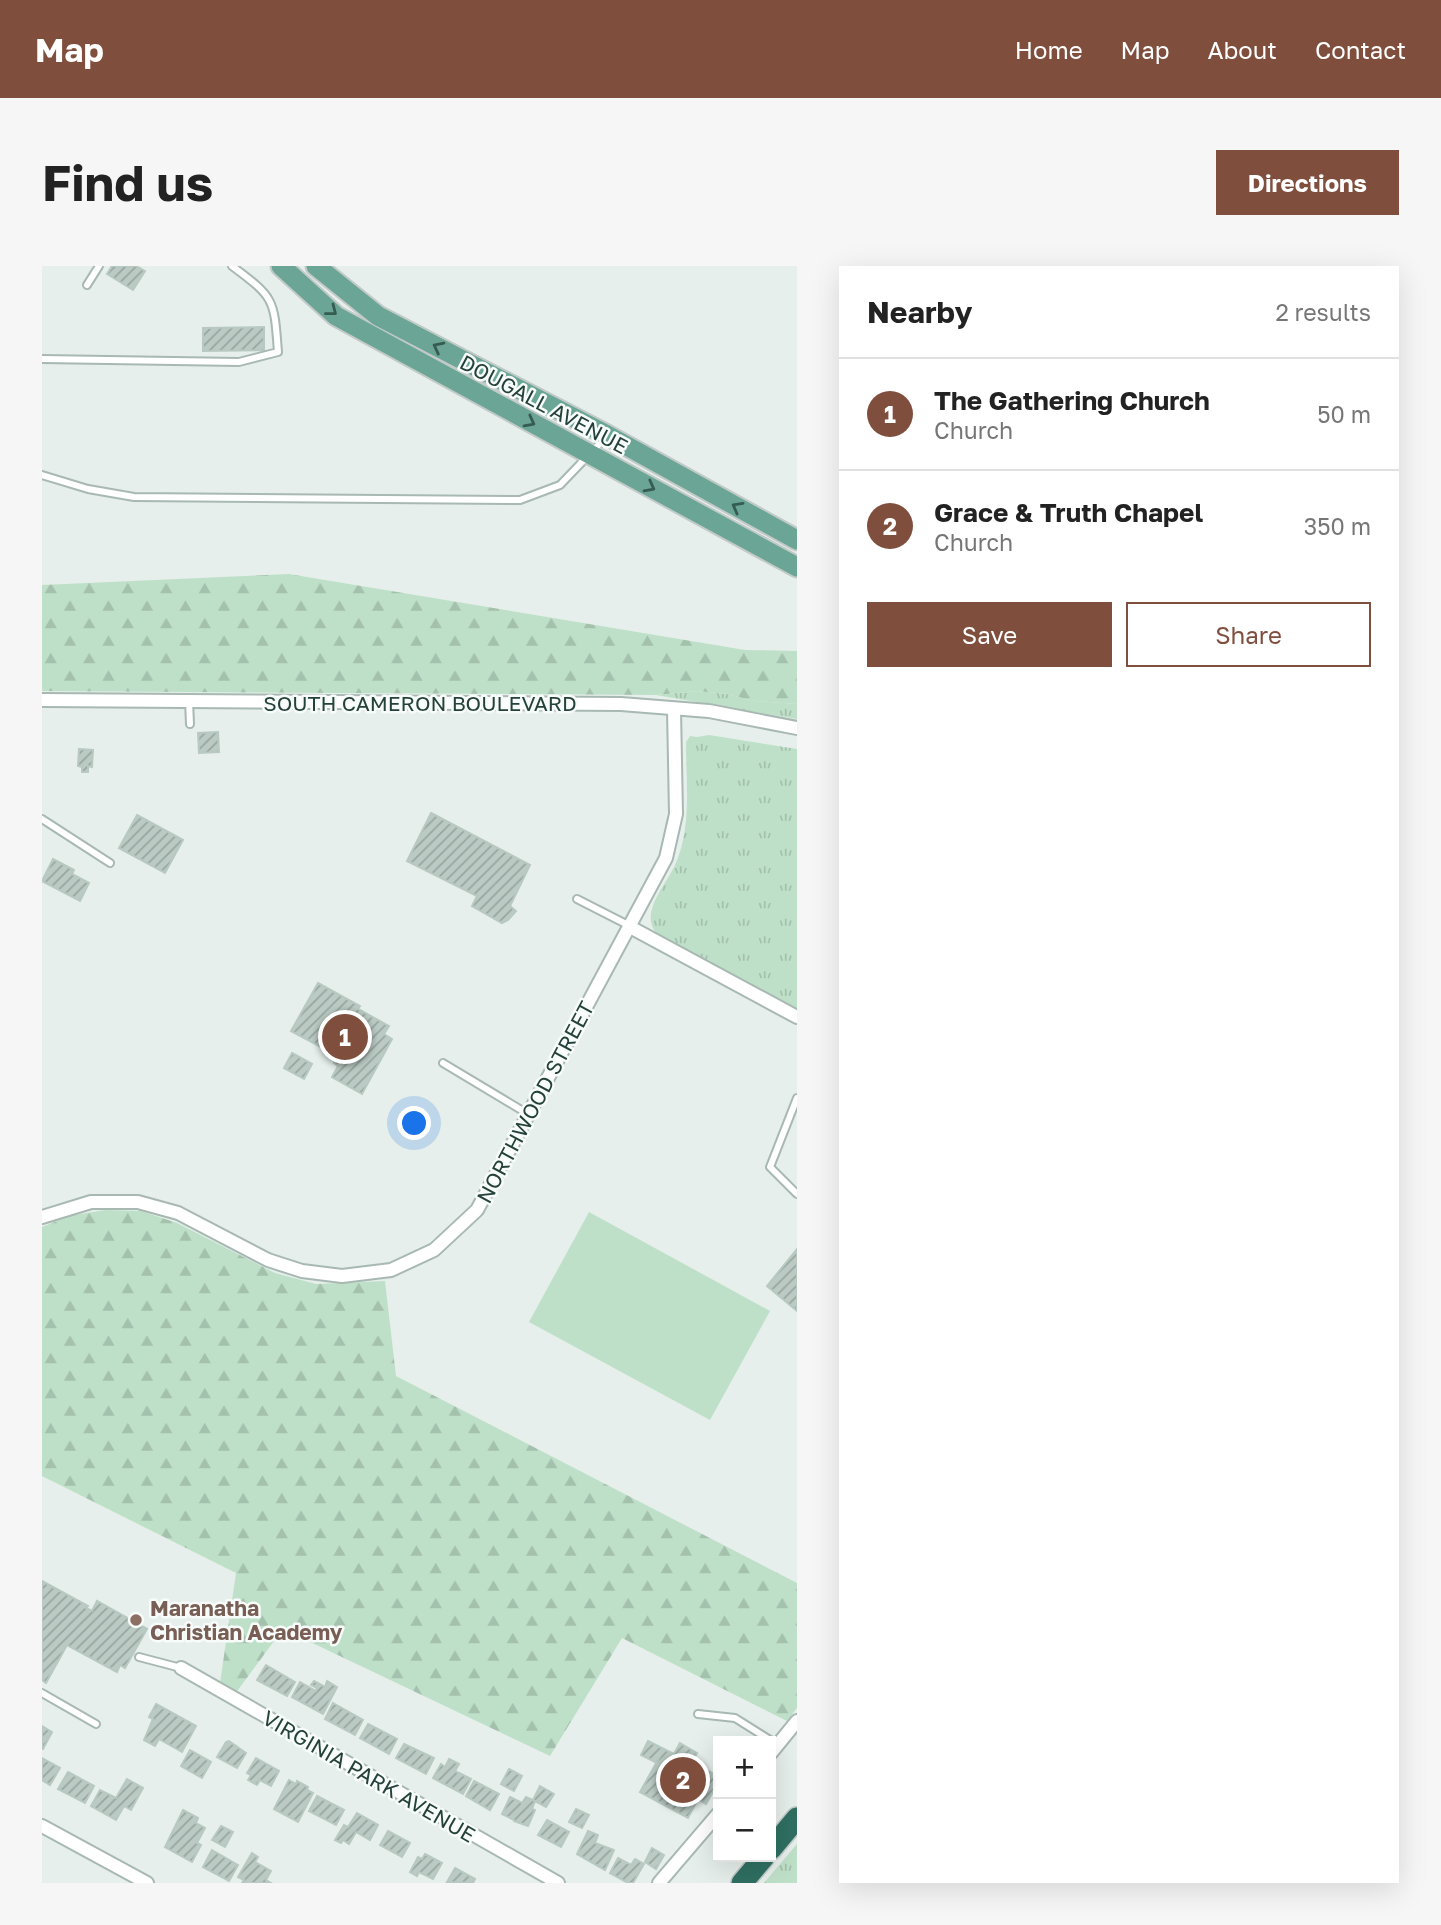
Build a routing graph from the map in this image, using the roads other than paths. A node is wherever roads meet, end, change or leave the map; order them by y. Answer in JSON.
{"nodes":[{"id":1,"x":99,"y":266,"type":"edge"},
{"id":2,"x":232,"y":266,"type":"edge"},
{"id":3,"x":281,"y":266,"type":"edge"},
{"id":4,"x":316,"y":266,"type":"edge"},
{"id":5,"x":87,"y":285,"type":"dead end"},
{"id":6,"x":42,"y":359,"type":"edge"},
{"id":7,"x":607,"y":435,"type":"junction"},
{"id":8,"x":590,"y":454,"type":"junction"},
{"id":9,"x":42,"y":475,"type":"edge"},
{"id":10,"x":797,"y":540,"type":"edge"},
{"id":11,"x":797,"y":567,"type":"edge"},
{"id":12,"x":42,"y":700,"type":"edge"},
{"id":13,"x":189,"y":701,"type":"junction"},
{"id":14,"x":674,"y":709,"type":"junction"},
{"id":15,"x":190,"y":724,"type":"dead end"},
{"id":16,"x":797,"y":728,"type":"edge"},
{"id":17,"x":42,"y":819,"type":"edge"},
{"id":18,"x":110,"y":863,"type":"dead end"},
{"id":19,"x":577,"y":899,"type":"dead end"},
{"id":20,"x":630,"y":926,"type":"junction"},
{"id":21,"x":797,"y":1017,"type":"edge"},
{"id":22,"x":443,"y":1063,"type":"dead end"},
{"id":23,"x":797,"y":1098,"type":"edge"},
{"id":24,"x":528,"y":1114,"type":"junction"},
{"id":25,"x":797,"y":1194,"type":"edge"},
{"id":26,"x":42,"y":1217,"type":"edge"},
{"id":27,"x":139,"y":1657,"type":"dead end"},
{"id":28,"x":181,"y":1668,"type":"joint"},
{"id":29,"x":42,"y":1693,"type":"edge"},
{"id":30,"x":698,"y":1714,"type":"dead end"},
{"id":31,"x":797,"y":1721,"type":"edge"},
{"id":32,"x":96,"y":1724,"type":"dead end"},
{"id":33,"x":758,"y":1736,"type":"edge"},
{"id":34,"x":776,"y":1747,"type":"edge"},
{"id":35,"x":797,"y":1818,"type":"edge"},
{"id":36,"x":713,"y":1820,"type":"edge"},
{"id":37,"x":42,"y":1826,"type":"edge"},
{"id":38,"x":776,"y":1843,"type":"edge"},
{"id":39,"x":760,"y":1862,"type":"edge"},
{"id":40,"x":147,"y":1883,"type":"edge"},
{"id":41,"x":558,"y":1883,"type":"edge"},
{"id":42,"x":659,"y":1883,"type":"edge"},
{"id":43,"x":742,"y":1883,"type":"edge"}],
"edges":[{"from":1,"to":5,"type":"lane"},
{"from":2,"to":6,"type":"lane"},
{"from":3,"to":8,"type":"main road","name":"DOUGALL AVENUE","one_way":true},
{"from":7,"to":4,"type":"main road","name":"DOUGALL AVENUE","one_way":true},
{"from":7,"to":8,"type":"lane"},
{"from":10,"to":7,"type":"main road","name":"DOUGALL AVENUE","one_way":true},
{"from":8,"to":9,"type":"lane"},
{"from":8,"to":11,"type":"main road","name":"DOUGALL AVENUE","one_way":true},
{"from":12,"to":13,"type":"street","name":"SOUTH CAMERON BOULEVARD"},
{"from":13,"to":14,"type":"street","name":"SOUTH CAMERON BOULEVARD"},
{"from":13,"to":15,"type":"lane"},
{"from":14,"to":16,"type":"street","name":"SOUTH CAMERON BOULEVARD"},
{"from":14,"to":20,"type":"street","name":"NORTHWOOD STREET"},
{"from":17,"to":18,"type":"lane"},
{"from":19,"to":20,"type":"lane"},
{"from":20,"to":21,"type":"street"},
{"from":20,"to":24,"type":"street","name":"NORTHWOOD STREET"},
{"from":22,"to":24,"type":"lane"},
{"from":23,"to":25,"type":"lane"},
{"from":24,"to":26,"type":"street","name":"NORTHWOOD STREET"},
{"from":27,"to":28,"type":"lane"},
{"from":28,"to":41,"type":"street","name":"VIRGINIA PARK AVENUE"},
{"from":29,"to":32,"type":"lane"},
{"from":30,"to":33,"type":"lane"},
{"from":31,"to":34,"type":"street"},
{"from":35,"to":38,"type":"highway"},
{"from":36,"to":42,"type":"street"},
{"from":37,"to":40,"type":"street"},
{"from":39,"to":43,"type":"highway"}]}
